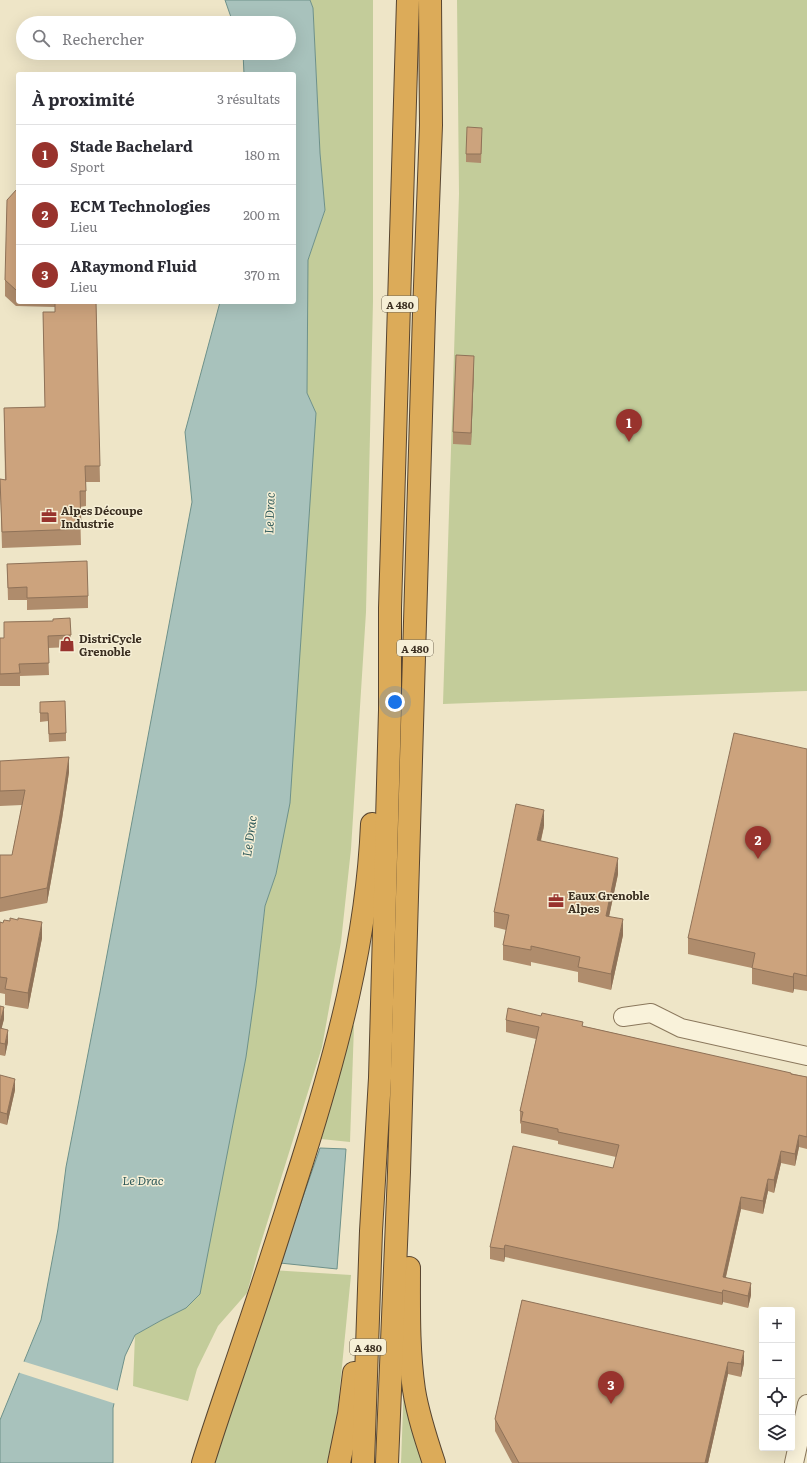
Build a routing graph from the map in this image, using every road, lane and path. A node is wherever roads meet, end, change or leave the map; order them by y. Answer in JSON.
{"nodes":[{"id":1,"x":408,"y":0,"type":"edge"},
{"id":2,"x":430,"y":0,"type":"edge"},
{"id":3,"x":445,"y":0,"type":"edge"},
{"id":4,"x":431,"y":125,"type":"junction"},
{"id":5,"x":390,"y":608,"type":"junction"},
{"id":6,"x":623,"y":1017,"type":"dead end"},
{"id":7,"x":807,"y":1056,"type":"edge"},
{"id":8,"x":399,"y":1172,"type":"junction"},
{"id":9,"x":372,"y":1231,"type":"junction"},
{"id":10,"x":807,"y":1404,"type":"edge"},
{"id":11,"x":202,"y":1463,"type":"edge"},
{"id":12,"x":339,"y":1463,"type":"edge"},
{"id":13,"x":363,"y":1463,"type":"edge"},
{"id":14,"x":386,"y":1463,"type":"edge"},
{"id":15,"x":434,"y":1463,"type":"edge"},
{"id":16,"x":794,"y":1463,"type":"edge"}],
"edges":[{"from":1,"to":5,"type":"highway","number":"A 480"},
{"from":2,"to":4,"type":"highway","number":"A 480"},
{"from":3,"to":4,"type":"highway"},
{"from":4,"to":8,"type":"highway","number":"A 480"},
{"from":5,"to":9,"type":"highway","number":"A 480"},
{"from":5,"to":11,"type":"highway"},
{"from":6,"to":7,"type":"street"},
{"from":8,"to":14,"type":"highway","number":"A 480"},
{"from":8,"to":15,"type":"highway"},
{"from":9,"to":12,"type":"highway"},
{"from":9,"to":13,"type":"highway","number":"A 480"},
{"from":10,"to":16,"type":"street"}]}
